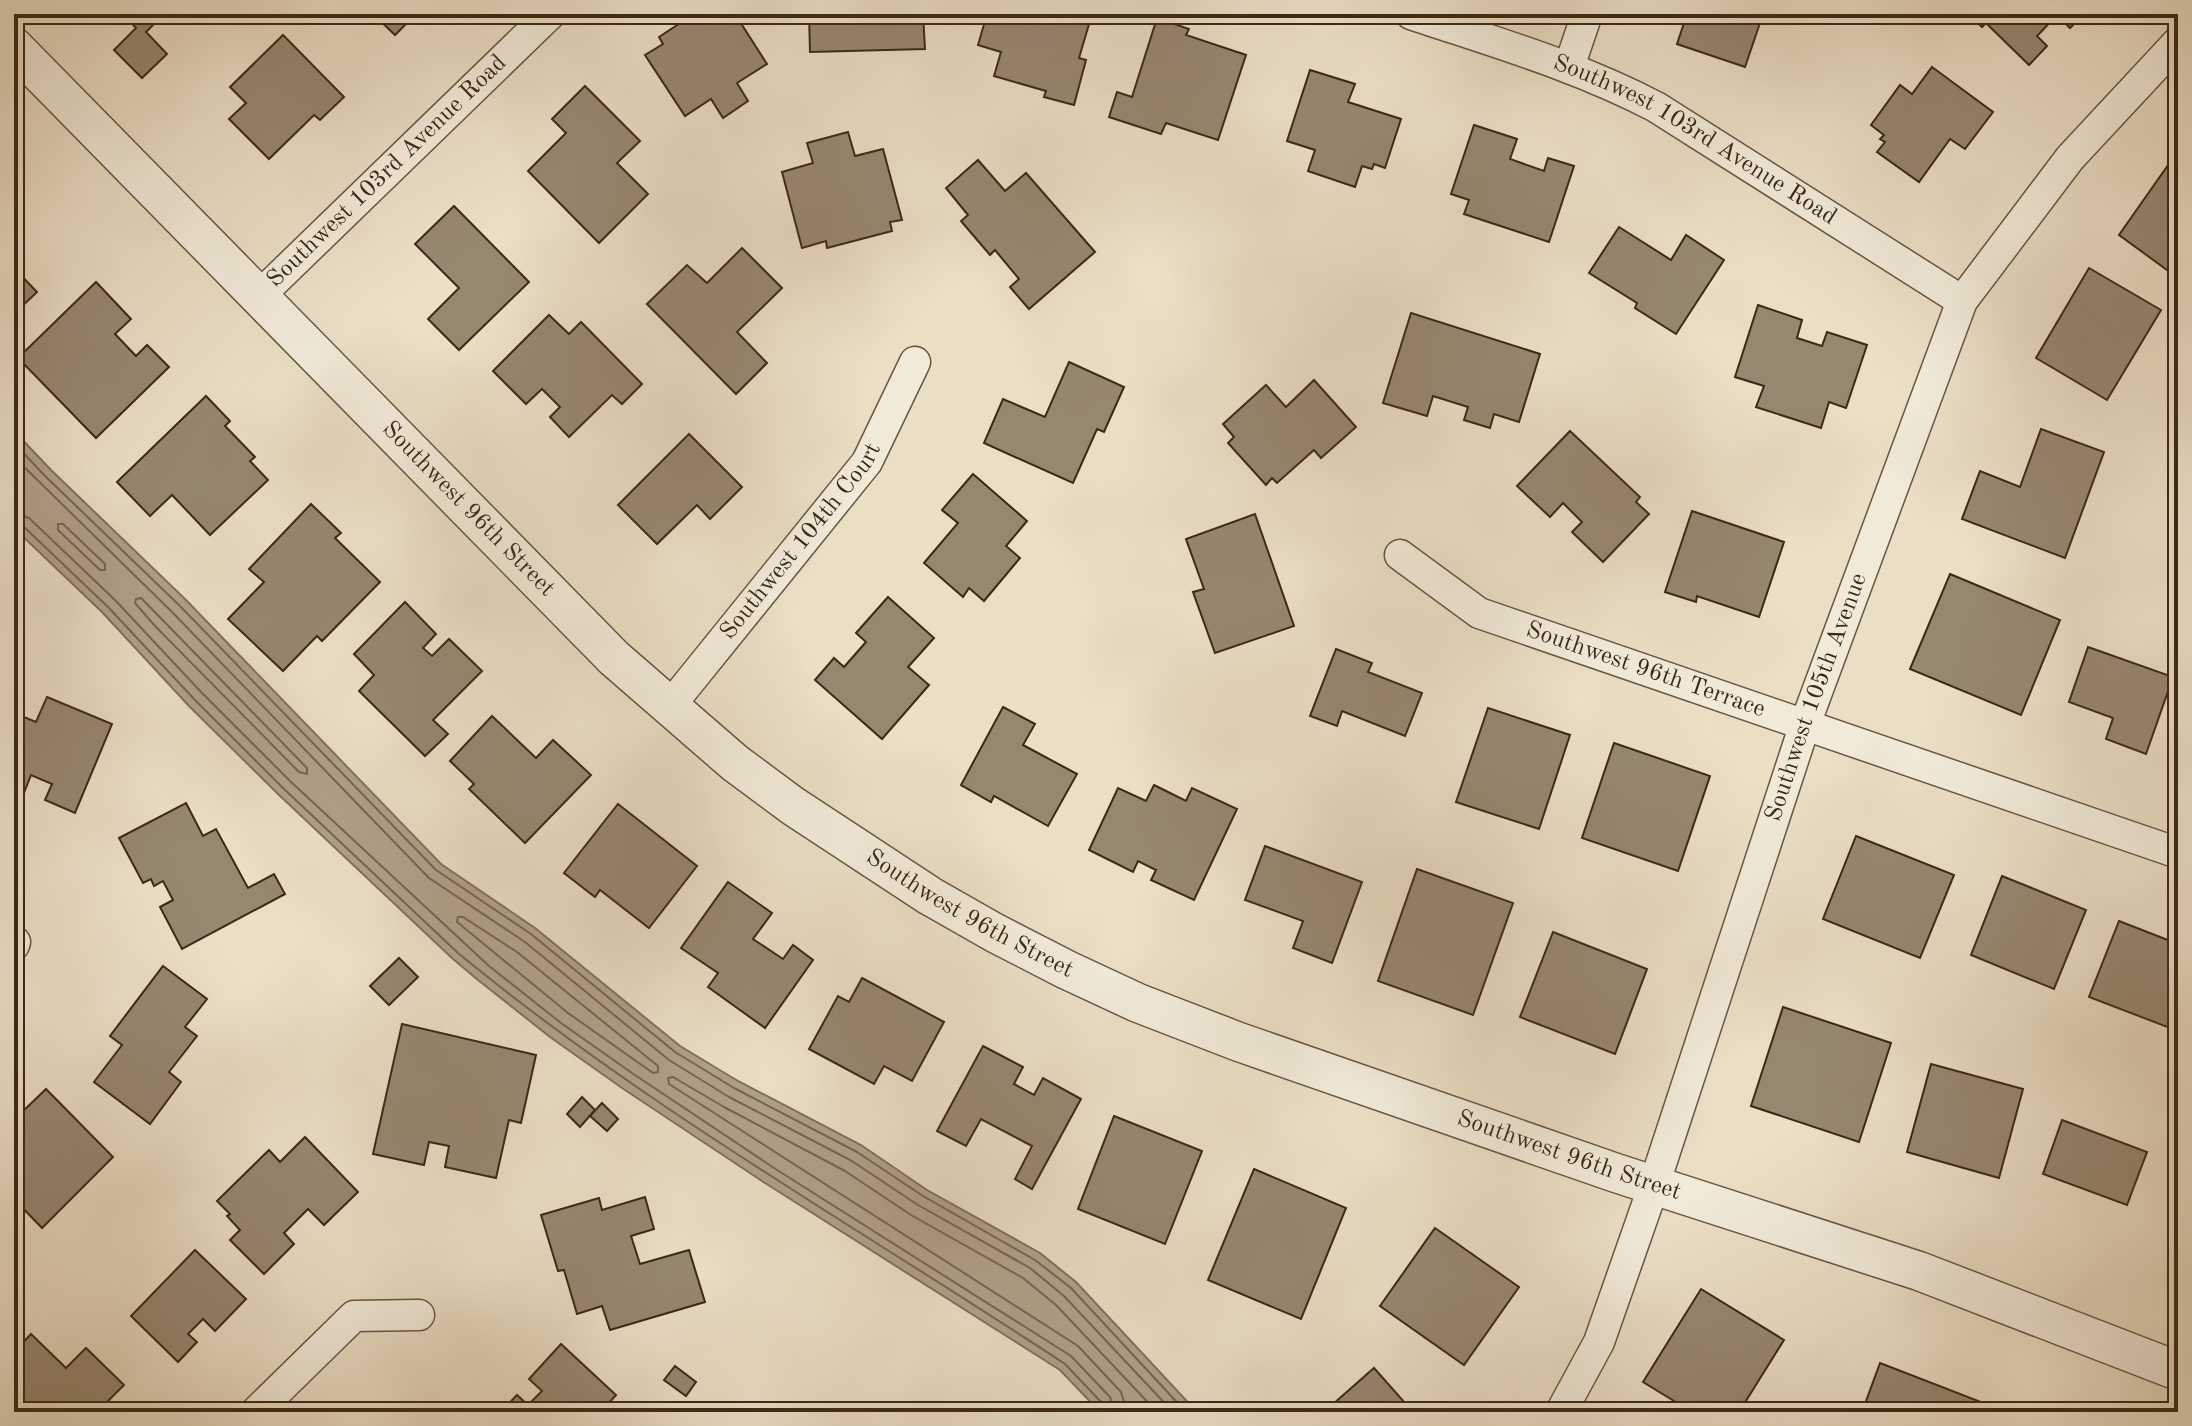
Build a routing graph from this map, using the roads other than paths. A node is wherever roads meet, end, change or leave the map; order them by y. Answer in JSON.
{"nodes":[{"id":1,"x":550,"y":14,"type":"edge"},
{"id":2,"x":1411,"y":14,"type":"edge"},
{"id":3,"x":1587,"y":14,"type":"edge"},
{"id":4,"x":2178,"y":42,"type":"edge"},
{"id":5,"x":14,"y":47,"type":"edge"},
{"id":6,"x":1569,"y":67,"type":"junction"},
{"id":7,"x":258,"y":297,"type":"junction"},
{"id":8,"x":1962,"y":301,"type":"junction"},
{"id":9,"x":915,"y":362,"type":"dead end"},
{"id":10,"x":1400,"y":555,"type":"dead end"},
{"id":11,"x":669,"y":707,"type":"junction"},
{"id":12,"x":1804,"y":727,"type":"junction"},
{"id":13,"x":2178,"y":853,"type":"edge"},
{"id":14,"x":1654,"y":1185,"type":"junction"},
{"id":15,"x":419,"y":1315,"type":"dead end"},
{"id":16,"x":2178,"y":1371,"type":"edge"},
{"id":17,"x":256,"y":1412,"type":"edge"},
{"id":18,"x":1561,"y":1412,"type":"edge"}],
"edges":[{"from":1,"to":7,"type":"street","name":"Southwest 103rd Avenue Road"},
{"from":2,"to":6,"type":"street","name":"Southwest 103rd Avenue Road"},
{"from":3,"to":6,"type":"street"},
{"from":4,"to":8,"type":"street","name":"Southwest 105th Avenue"},
{"from":5,"to":7,"type":"street","name":"Southwest 96th Street"},
{"from":6,"to":8,"type":"street","name":"Southwest 103rd Avenue Road"},
{"from":7,"to":11,"type":"street","name":"Southwest 96th Street"},
{"from":8,"to":12,"type":"street","name":"Southwest 105th Avenue"},
{"from":9,"to":11,"type":"street","name":"Southwest 104th Court"},
{"from":10,"to":12,"type":"street","name":"Southwest 96th Terrace"},
{"from":11,"to":14,"type":"street","name":"Southwest 96th Street"},
{"from":12,"to":13,"type":"street","name":"Southwest 96th Terrace"},
{"from":12,"to":14,"type":"street","name":"Southwest 105th Avenue"},
{"from":14,"to":16,"type":"street","name":"Southwest 96th Street"},
{"from":14,"to":18,"type":"street","name":"Southwest 105th Avenue"},
{"from":15,"to":17,"type":"street"}]}
